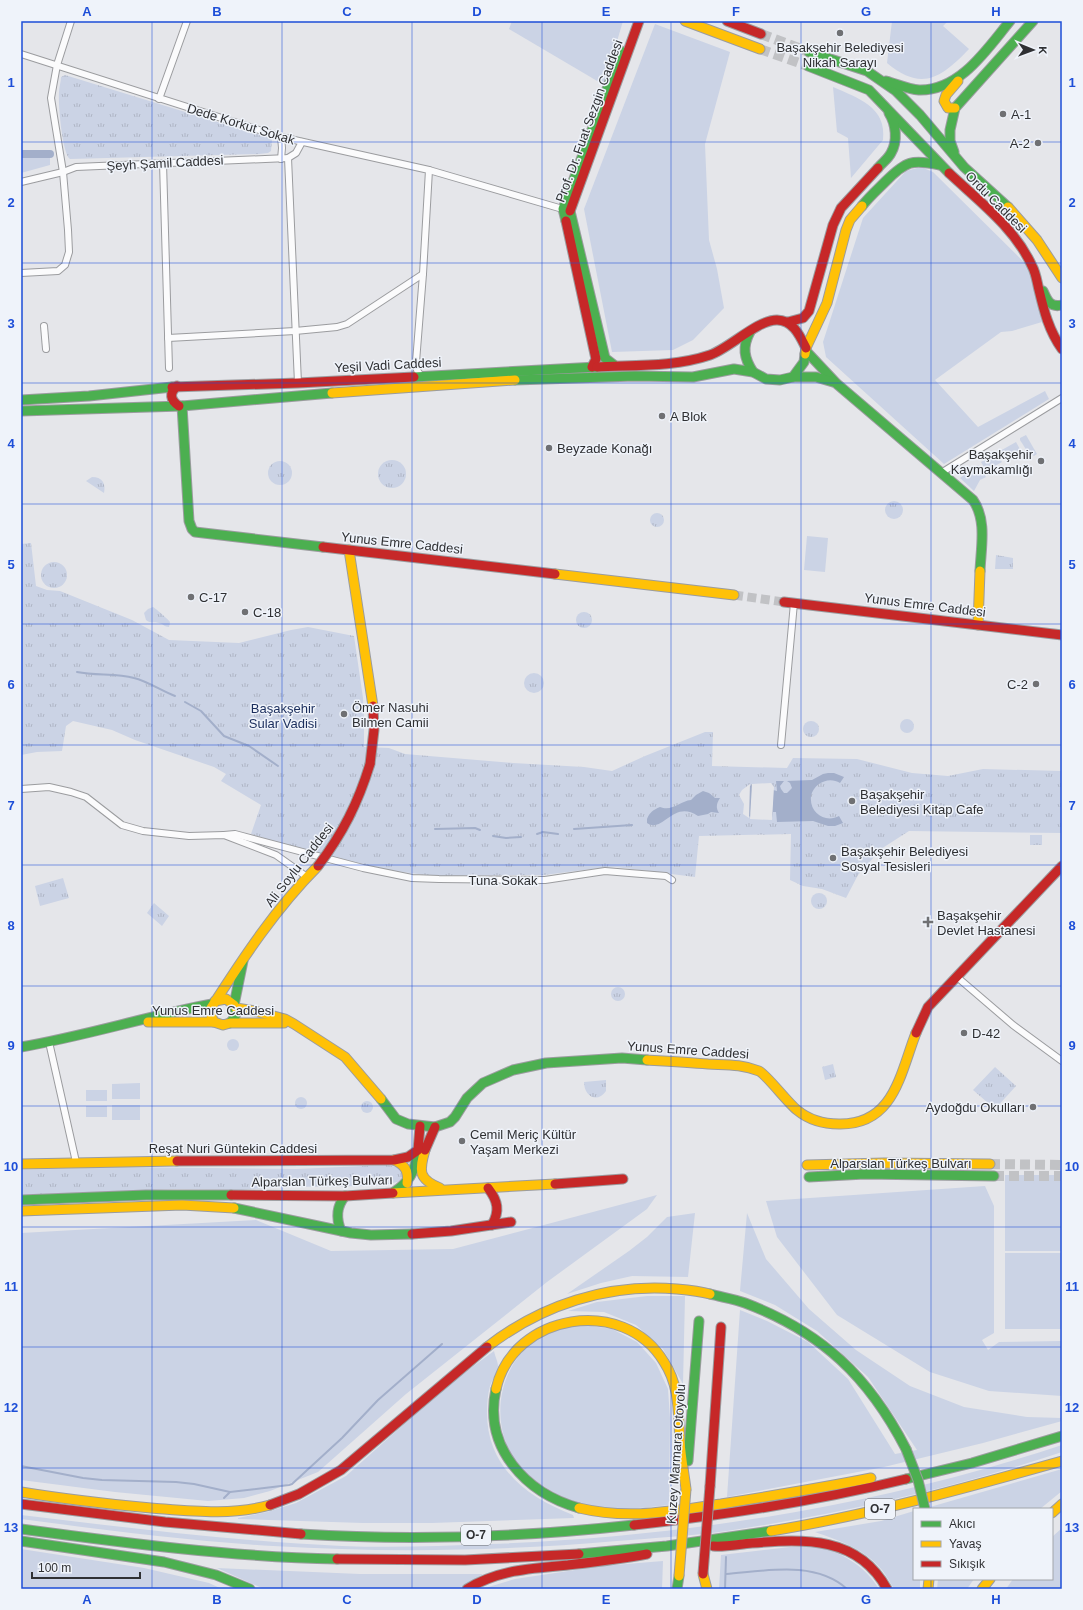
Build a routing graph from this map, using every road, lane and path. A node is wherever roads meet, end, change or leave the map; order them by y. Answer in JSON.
{"nodes":[{"id":1,"x":71,"y":21,"type":"edge"},
{"id":2,"x":187,"y":21,"type":"edge"},
{"id":3,"x":632,"y":21,"type":"edge"},
{"id":4,"x":639,"y":21,"type":"edge"},
{"id":5,"x":685,"y":21,"type":"edge"},
{"id":6,"x":727,"y":21,"type":"edge"},
{"id":7,"x":1010,"y":21,"type":"edge"},
{"id":8,"x":1032,"y":21,"type":"edge"},
{"id":9,"x":761,"y":34,"type":"tunnel mouth"},
{"id":10,"x":760,"y":48,"type":"tunnel mouth"},
{"id":11,"x":809,"y":52,"type":"tunnel mouth"},
{"id":12,"x":21,"y":54,"type":"edge"},
{"id":13,"x":57,"y":65,"type":"junction"},
{"id":14,"x":808,"y":66,"type":"tunnel mouth"},
{"id":15,"x":963,"y":74,"type":"junction"},
{"id":16,"x":879,"y":78,"type":"junction"},
{"id":17,"x":877,"y":97,"type":"junction"},
{"id":18,"x":159,"y":98,"type":"junction"},
{"id":19,"x":955,"y":108,"type":"junction"},
{"id":20,"x":281,"y":136,"type":"junction"},
{"id":21,"x":302,"y":142,"type":"junction"},
{"id":22,"x":288,"y":158,"type":"junction"},
{"id":23,"x":956,"y":158,"type":"junction"},
{"id":24,"x":281,"y":159,"type":"junction"},
{"id":25,"x":163,"y":163,"type":"junction"},
{"id":26,"x":940,"y":165,"type":"junction"},
{"id":27,"x":430,"y":170,"type":"junction"},
{"id":28,"x":63,"y":172,"type":"junction"},
{"id":29,"x":21,"y":182,"type":"edge"},
{"id":30,"x":567,"y":210,"type":"junction"},
{"id":31,"x":1033,"y":267,"type":"junction"},
{"id":32,"x":21,"y":272,"type":"edge"},
{"id":33,"x":423,"y":274,"type":"junction"},
{"id":34,"x":1061,"y":278,"type":"edge"},
{"id":35,"x":1062,"y":306,"type":"edge"},
{"id":36,"x":788,"y":322,"type":"junction"},
{"id":37,"x":44,"y":326,"type":"dead end"},
{"id":38,"x":295,"y":331,"type":"junction"},
{"id":39,"x":750,"y":332,"type":"junction"},
{"id":40,"x":168,"y":338,"type":"junction"},
{"id":41,"x":46,"y":349,"type":"dead end"},
{"id":42,"x":806,"y":349,"type":"junction"},
{"id":43,"x":1062,"y":349,"type":"edge"},
{"id":44,"x":416,"y":362,"type":"junction"},
{"id":45,"x":614,"y":365,"type":"junction"},
{"id":46,"x":592,"y":366,"type":"junction"},
{"id":47,"x":169,"y":368,"type":"dead end"},
{"id":48,"x":753,"y":372,"type":"junction"},
{"id":49,"x":422,"y":376,"type":"junction"},
{"id":50,"x":403,"y":377,"type":"junction"},
{"id":51,"x":793,"y":377,"type":"junction"},
{"id":52,"x":298,"y":383,"type":"junction"},
{"id":53,"x":837,"y":384,"type":"junction"},
{"id":54,"x":180,"y":386,"type":"junction"},
{"id":55,"x":1062,"y":398,"type":"edge"},
{"id":56,"x":21,"y":400,"type":"edge"},
{"id":57,"x":183,"y":406,"type":"junction"},
{"id":58,"x":21,"y":411,"type":"edge"},
{"id":59,"x":940,"y":473,"type":"junction"},
{"id":60,"x":349,"y":550,"type":"junction"},
{"id":61,"x":734,"y":595,"type":"tunnel mouth"},
{"id":62,"x":784,"y":602,"type":"tunnel mouth"},
{"id":63,"x":794,"y":603,"type":"junction"},
{"id":64,"x":978,"y":625,"type":"junction"},
{"id":65,"x":1062,"y":634,"type":"edge"},
{"id":66,"x":781,"y":745,"type":"dead end"},
{"id":67,"x":21,"y":789,"type":"edge"},
{"id":68,"x":224,"y":835,"type":"junction"},
{"id":69,"x":1062,"y":866,"type":"edge"},
{"id":70,"x":307,"y":877,"type":"junction"},
{"id":71,"x":672,"y":880,"type":"dead end"},
{"id":72,"x":245,"y":954,"type":"junction"},
{"id":73,"x":957,"y":977,"type":"junction"},
{"id":74,"x":214,"y":1002,"type":"junction"},
{"id":75,"x":235,"y":1007,"type":"junction"},
{"id":76,"x":131,"y":1022,"type":"junction"},
{"id":77,"x":214,"y":1022,"type":"junction"},
{"id":78,"x":230,"y":1023,"type":"junction"},
{"id":79,"x":294,"y":1024,"type":"junction"},
{"id":80,"x":49,"y":1042,"type":"junction"},
{"id":81,"x":21,"y":1047,"type":"edge"},
{"id":82,"x":1062,"y":1060,"type":"edge"},
{"id":83,"x":420,"y":1126,"type":"junction"},
{"id":84,"x":435,"y":1127,"type":"junction"},
{"id":85,"x":421,"y":1150,"type":"junction"},
{"id":86,"x":394,"y":1160,"type":"junction"},
{"id":87,"x":76,"y":1162,"type":"junction"},
{"id":88,"x":21,"y":1164,"type":"edge"},
{"id":89,"x":990,"y":1164,"type":"tunnel mouth"},
{"id":90,"x":807,"y":1165,"type":"dead end"},
{"id":91,"x":994,"y":1176,"type":"tunnel mouth"},
{"id":92,"x":808,"y":1177,"type":"dead end"},
{"id":93,"x":623,"y":1178,"type":"dead end"},
{"id":94,"x":407,"y":1184,"type":"junction"},
{"id":95,"x":488,"y":1188,"type":"junction"},
{"id":96,"x":448,"y":1190,"type":"junction"},
{"id":97,"x":394,"y":1192,"type":"junction"},
{"id":98,"x":345,"y":1196,"type":"junction"},
{"id":99,"x":21,"y":1200,"type":"edge"},
{"id":100,"x":21,"y":1211,"type":"edge"},
{"id":101,"x":511,"y":1222,"type":"dead end"},
{"id":102,"x":492,"y":1225,"type":"junction"},
{"id":103,"x":341,"y":1231,"type":"junction"},
{"id":104,"x":699,"y":1321,"type":"dead end"},
{"id":105,"x":721,"y":1327,"type":"dead end"},
{"id":106,"x":1062,"y":1436,"type":"edge"},
{"id":107,"x":1062,"y":1461,"type":"edge"},
{"id":108,"x":927,"y":1474,"type":"junction"},
{"id":109,"x":686,"y":1489,"type":"junction"},
{"id":110,"x":21,"y":1492,"type":"edge"},
{"id":111,"x":21,"y":1504,"type":"edge"},
{"id":112,"x":1062,"y":1504,"type":"edge"},
{"id":113,"x":925,"y":1508,"type":"edge"},
{"id":114,"x":1053,"y":1512,"type":"edge"},
{"id":115,"x":21,"y":1529,"type":"edge"},
{"id":116,"x":21,"y":1541,"type":"edge"},
{"id":117,"x":694,"y":1542,"type":"junction"},
{"id":118,"x":703,"y":1574,"type":"junction"},
{"id":119,"x":989,"y":1580,"type":"edge"},
{"id":120,"x":250,"y":1589,"type":"edge"},
{"id":121,"x":467,"y":1589,"type":"edge"},
{"id":122,"x":678,"y":1589,"type":"edge"},
{"id":123,"x":702,"y":1589,"type":"edge"},
{"id":124,"x":707,"y":1589,"type":"edge"},
{"id":125,"x":887,"y":1589,"type":"edge"},
{"id":126,"x":982,"y":1589,"type":"edge"}],
"edges":[{"from":1,"to":13,"type":"street"},
{"from":2,"to":18,"type":"street"},
{"from":3,"to":30,"type":"main road","name":"Prof. Dr. Fuat Sezgin Caddesi"},
{"from":4,"to":30,"type":"main road","name":"Prof. Dr. Fuat Sezgin Caddesi"},
{"from":5,"to":10,"type":"main road"},
{"from":6,"to":9,"type":"main road"},
{"from":7,"to":15,"type":"main road"},
{"from":8,"to":19,"type":"main road"},
{"from":11,"to":16,"type":"main road"},
{"from":12,"to":13,"type":"street","name":"Dede Korkut Sokak"},
{"from":13,"to":18,"type":"street","name":"Dede Korkut Sokak"},
{"from":13,"to":28,"type":"street"},
{"from":14,"to":17,"type":"main road"},
{"from":15,"to":16,"type":"main road"},
{"from":15,"to":19,"type":"main road"},
{"from":16,"to":23,"type":"main road","name":"Ordu Caddesi"},
{"from":17,"to":26,"type":"main road","name":"Ordu Caddesi"},
{"from":17,"to":36,"type":"main road"},
{"from":18,"to":20,"type":"street","name":"Dede Korkut Sokak"},
{"from":19,"to":23,"type":"main road"},
{"from":20,"to":21,"type":"street","name":"Dede Korkut Sokak"},
{"from":20,"to":24,"type":"street"},
{"from":21,"to":22,"type":"street"},
{"from":21,"to":27,"type":"street","name":"Dede Korkut Sokak"},
{"from":22,"to":24,"type":"street","name":"Şeyh Şamil Caddesi"},
{"from":22,"to":38,"type":"street"},
{"from":23,"to":34,"type":"main road","name":"Ordu Caddesi"},
{"from":24,"to":25,"type":"street","name":"Şeyh Şamil Caddesi"},
{"from":25,"to":28,"type":"street","name":"Şeyh Şamil Caddesi"},
{"from":25,"to":40,"type":"street"},
{"from":26,"to":31,"type":"main road","name":"Ordu Caddesi"},
{"from":26,"to":42,"type":"main road"},
{"from":27,"to":30,"type":"street","name":"Dede Korkut Sokak"},
{"from":27,"to":33,"type":"street"},
{"from":28,"to":29,"type":"street","name":"Şeyh Şamil Caddesi"},
{"from":28,"to":32,"type":"street"},
{"from":30,"to":45,"type":"main road","name":"Prof. Dr. Fuat Sezgin Caddesi"},
{"from":30,"to":46,"type":"main road","name":"Prof. Dr. Fuat Sezgin Caddesi"},
{"from":31,"to":35,"type":"main road"},
{"from":31,"to":43,"type":"main road","name":"Ordu Caddesi"},
{"from":33,"to":38,"type":"street"},
{"from":33,"to":44,"type":"street"},
{"from":36,"to":39,"type":"main road","name":"Yeşil Vadi Caddesi"},
{"from":36,"to":42,"type":"main road"},
{"from":37,"to":41,"type":"street"},
{"from":38,"to":40,"type":"street"},
{"from":38,"to":52,"type":"street"},
{"from":39,"to":45,"type":"main road","name":"Yeşil Vadi Caddesi"},
{"from":39,"to":48,"type":"main road"},
{"from":40,"to":47,"type":"street"},
{"from":42,"to":51,"type":"main road"},
{"from":42,"to":53,"type":"main road"},
{"from":44,"to":49,"type":"street"},
{"from":44,"to":50,"type":"street"},
{"from":45,"to":46,"type":"main road","name":"Yeşil Vadi Caddesi"},
{"from":46,"to":49,"type":"main road","name":"Yeşil Vadi Caddesi"},
{"from":48,"to":51,"type":"main road","name":"Yeşil Vadi Caddesi"},
{"from":48,"to":57,"type":"main road","name":"Yeşil Vadi Caddesi"},
{"from":49,"to":50,"type":"main road","name":"Yeşil Vadi Caddesi"},
{"from":50,"to":52,"type":"main road","name":"Yeşil Vadi Caddesi"},
{"from":51,"to":53,"type":"main road","name":"Yeşil Vadi Caddesi"},
{"from":52,"to":54,"type":"main road","name":"Yeşil Vadi Caddesi"},
{"from":53,"to":59,"type":"main road"},
{"from":54,"to":56,"type":"main road","name":"Yeşil Vadi Caddesi"},
{"from":54,"to":57,"type":"main road"},
{"from":54,"to":57,"type":"main road"},
{"from":55,"to":59,"type":"street"},
{"from":57,"to":58,"type":"main road","name":"Yeşil Vadi Caddesi"},
{"from":57,"to":60,"type":"main road","name":"Yunus Emre Caddesi"},
{"from":59,"to":64,"type":"main road"},
{"from":60,"to":61,"type":"main road","name":"Yunus Emre Caddesi"},
{"from":60,"to":70,"type":"main road","name":"Ali Soylu Caddesi","bridge":true},
{"from":62,"to":63,"type":"main road","name":"Yunus Emre Caddesi"},
{"from":63,"to":64,"type":"main road","name":"Yunus Emre Caddesi"},
{"from":63,"to":66,"type":"street"},
{"from":64,"to":65,"type":"main road","name":"Yunus Emre Caddesi"},
{"from":67,"to":68,"type":"street","name":"Tuna Sokak"},
{"from":68,"to":70,"type":"street"},
{"from":68,"to":71,"type":"street","name":"Tuna Sokak"},
{"from":69,"to":73,"type":"main road","name":"Yunus Emre Caddesi"},
{"from":70,"to":72,"type":"main road","name":"Ali Soylu Caddesi"},
{"from":72,"to":74,"type":"main road","name":"Ali Soylu Caddesi"},
{"from":72,"to":75,"type":"main road","name":"Ali Soylu Caddesi"},
{"from":73,"to":82,"type":"street"},
{"from":73,"to":84,"type":"main road","name":"Yunus Emre Caddesi"},
{"from":74,"to":75,"type":"main road","name":"Yunus Emre Caddesi"},
{"from":74,"to":76,"type":"main road","name":"Yunus Emre Caddesi"},
{"from":74,"to":77,"type":"main road"},
{"from":75,"to":78,"type":"main road"},
{"from":75,"to":79,"type":"main road","name":"Yunus Emre Caddesi"},
{"from":76,"to":77,"type":"main road","name":"Yunus Emre Caddesi"},
{"from":76,"to":80,"type":"main road","name":"Yunus Emre Caddesi"},
{"from":77,"to":78,"type":"main road","name":"Yunus Emre Caddesi"},
{"from":78,"to":79,"type":"main road","name":"Yunus Emre Caddesi"},
{"from":79,"to":83,"type":"main road","name":"Yunus Emre Caddesi"},
{"from":80,"to":81,"type":"main road","name":"Yunus Emre Caddesi"},
{"from":80,"to":87,"type":"street"},
{"from":83,"to":84,"type":"main road","name":"Yunus Emre Caddesi"},
{"from":83,"to":85,"type":"main road"},
{"from":84,"to":85,"type":"main road"},
{"from":85,"to":86,"type":"main road","name":"Reşat Nuri Güntekin Caddesi"},
{"from":85,"to":94,"type":"main road"},
{"from":85,"to":96,"type":"main road"},
{"from":86,"to":87,"type":"main road","name":"Reşat Nuri Güntekin Caddesi"},
{"from":86,"to":94,"type":"main road"},
{"from":87,"to":88,"type":"main road","name":"Reşat Nuri Güntekin Caddesi"},
{"from":89,"to":90,"type":"main road","name":"Alparslan Türkeş Bulvarı"},
{"from":91,"to":92,"type":"main road","name":"Alparslan Türkeş Bulvarı"},
{"from":93,"to":95,"type":"main road","name":"Alparslan Türkeş Bulvarı"},
{"from":94,"to":97,"type":"main road"},
{"from":95,"to":96,"type":"main road","name":"Alparslan Türkeş Bulvarı"},
{"from":95,"to":102,"type":"main road"},
{"from":96,"to":97,"type":"main road","name":"Alparslan Türkeş Bulvarı"},
{"from":97,"to":98,"type":"main road","name":"Alparslan Türkeş Bulvarı"},
{"from":98,"to":99,"type":"main road","name":"Alparslan Türkeş Bulvarı"},
{"from":98,"to":103,"type":"main road"},
{"from":100,"to":103,"type":"main road"},
{"from":101,"to":102,"type":"main road"},
{"from":102,"to":103,"type":"main road"},
{"from":104,"to":109,"type":"main road","name":"Kuzey Marmara Otoyolu"},
{"from":105,"to":118,"type":"main road","bridge":true},
{"from":106,"to":108,"type":"main road","number":"O-7"},
{"from":107,"to":117,"type":"main road","number":"O-7"},
{"from":108,"to":109,"type":"main road"},
{"from":108,"to":111,"type":"main road","number":"O-7"},
{"from":109,"to":122,"type":"main road","name":"Kuzey Marmara Otoyolu","bridge":true},
{"from":110,"to":113,"type":"main road","bridge":true},
{"from":112,"to":114,"type":"main road"},
{"from":115,"to":117,"type":"main road","number":"O-7"},
{"from":116,"to":120,"type":"main road"},
{"from":117,"to":121,"type":"main road"},
{"from":117,"to":125,"type":"main road"},
{"from":118,"to":123,"type":"main road"},
{"from":118,"to":124,"type":"main road"},
{"from":119,"to":126,"type":"main road"}]}
